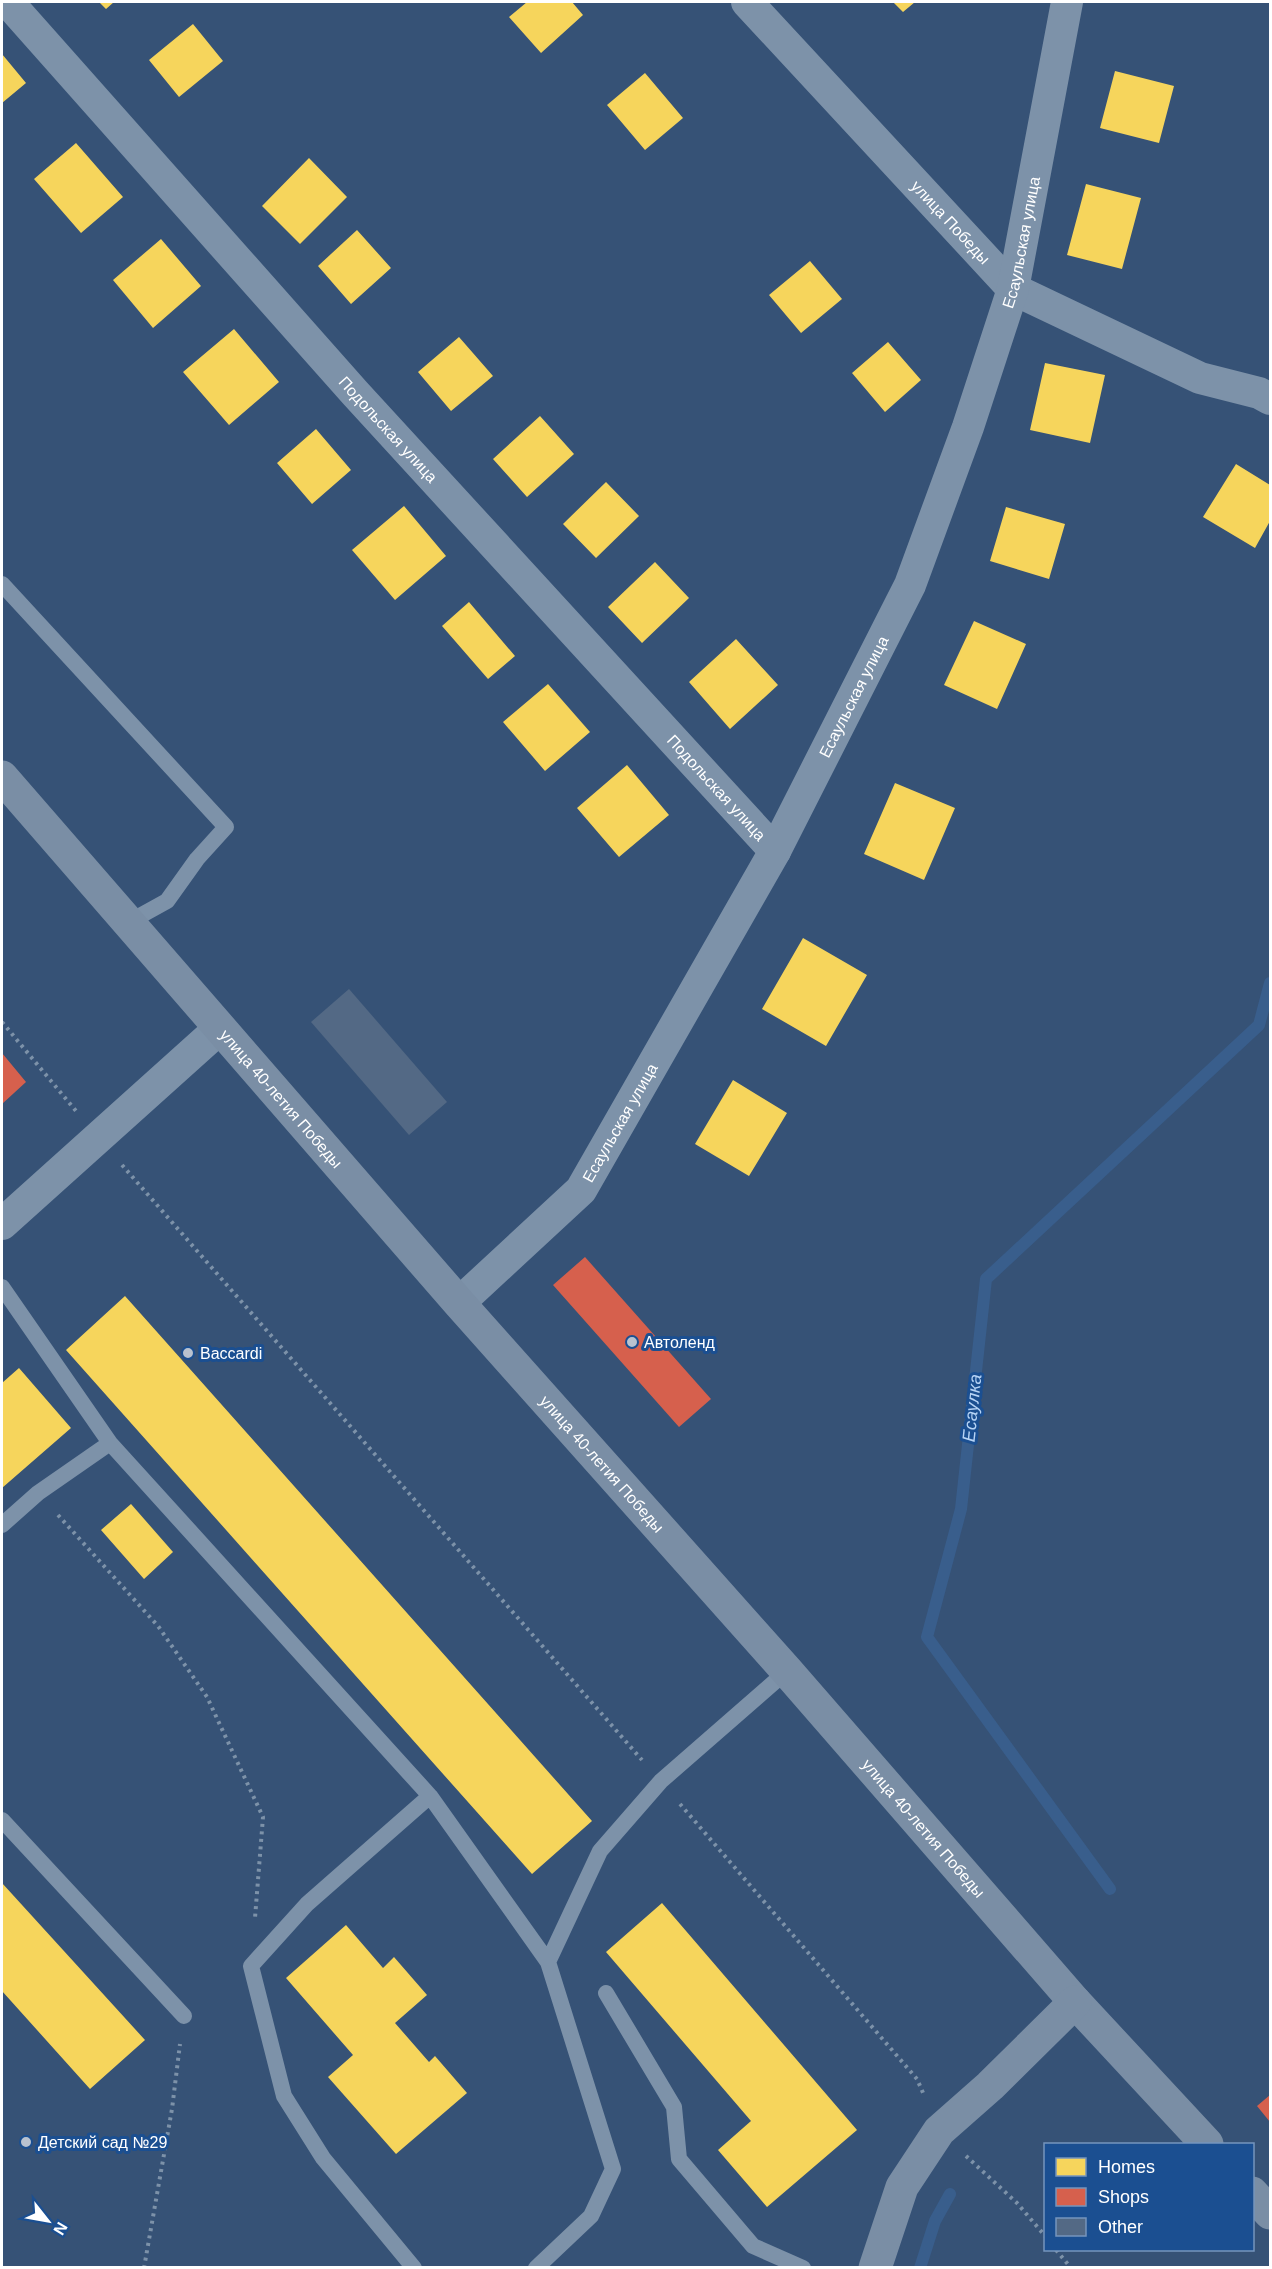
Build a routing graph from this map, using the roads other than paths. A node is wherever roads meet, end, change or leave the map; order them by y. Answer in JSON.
{"nodes":[{"id":1,"x":8,"y":2,"type":"edge"},
{"id":2,"x":747,"y":2,"type":"edge"},
{"id":3,"x":1067,"y":2,"type":"edge"},
{"id":4,"x":1013,"y":289,"type":"junction"},
{"id":5,"x":1270,"y":399,"type":"edge"},
{"id":6,"x":2,"y":584,"type":"edge"},
{"id":7,"x":2,"y":777,"type":"edge"},
{"id":8,"x":775,"y":851,"type":"junction"},
{"id":9,"x":129,"y":922,"type":"junction"},
{"id":10,"x":219,"y":1029,"type":"junction"},
{"id":11,"x":2,"y":1224,"type":"edge"},
{"id":12,"x":2,"y":1287,"type":"edge"},
{"id":13,"x":459,"y":1303,"type":"junction"},
{"id":14,"x":110,"y":1443,"type":"junction"},
{"id":15,"x":2,"y":1525,"type":"edge"},
{"id":16,"x":787,"y":1671,"type":"junction"},
{"id":17,"x":430,"y":1796,"type":"junction"},
{"id":18,"x":2,"y":1820,"type":"edge"},
{"id":19,"x":548,"y":1962,"type":"junction"},
{"id":20,"x":606,"y":1993,"type":"dead end"},
{"id":21,"x":1075,"y":2002,"type":"junction"},
{"id":22,"x":184,"y":2016,"type":"road end"},
{"id":23,"x":1205,"y":2143,"type":"edge"},
{"id":24,"x":1254,"y":2195,"type":"edge"},
{"id":25,"x":1270,"y":2213,"type":"edge"},
{"id":26,"x":414,"y":2268,"type":"edge"},
{"id":27,"x":536,"y":2268,"type":"edge"},
{"id":28,"x":803,"y":2268,"type":"edge"},
{"id":29,"x":875,"y":2268,"type":"edge"}],
"edges":[{"from":1,"to":8,"type":"street","name":"Подольская улица"},
{"from":2,"to":4,"type":"street","name":"улица Победы"},
{"from":3,"to":4,"type":"street","name":"Есаульская улица"},
{"from":4,"to":5,"type":"street","name":"улица Победы"},
{"from":4,"to":8,"type":"street","name":"Есаульская улица"},
{"from":6,"to":9,"type":"lane"},
{"from":7,"to":9,"type":"main road","name":"улица 40-летия Победы"},
{"from":8,"to":13,"type":"street","name":"Есаульская улица"},
{"from":9,"to":10,"type":"main road","name":"улица 40-летия Победы"},
{"from":10,"to":11,"type":"street"},
{"from":10,"to":13,"type":"main road","name":"улица 40-летия Победы"},
{"from":12,"to":14,"type":"lane"},
{"from":13,"to":16,"type":"main road","name":"улица 40-летия Победы"},
{"from":14,"to":15,"type":"lane"},
{"from":14,"to":17,"type":"lane"},
{"from":16,"to":19,"type":"lane"},
{"from":16,"to":21,"type":"main road","name":"улица 40-летия Победы"},
{"from":17,"to":19,"type":"lane"},
{"from":17,"to":26,"type":"lane"},
{"from":18,"to":22,"type":"lane"},
{"from":19,"to":27,"type":"lane"},
{"from":20,"to":28,"type":"lane"},
{"from":21,"to":23,"type":"main road","name":"улица 40-летия Победы"},
{"from":21,"to":29,"type":"main road"},
{"from":24,"to":25,"type":"main road"}]}
